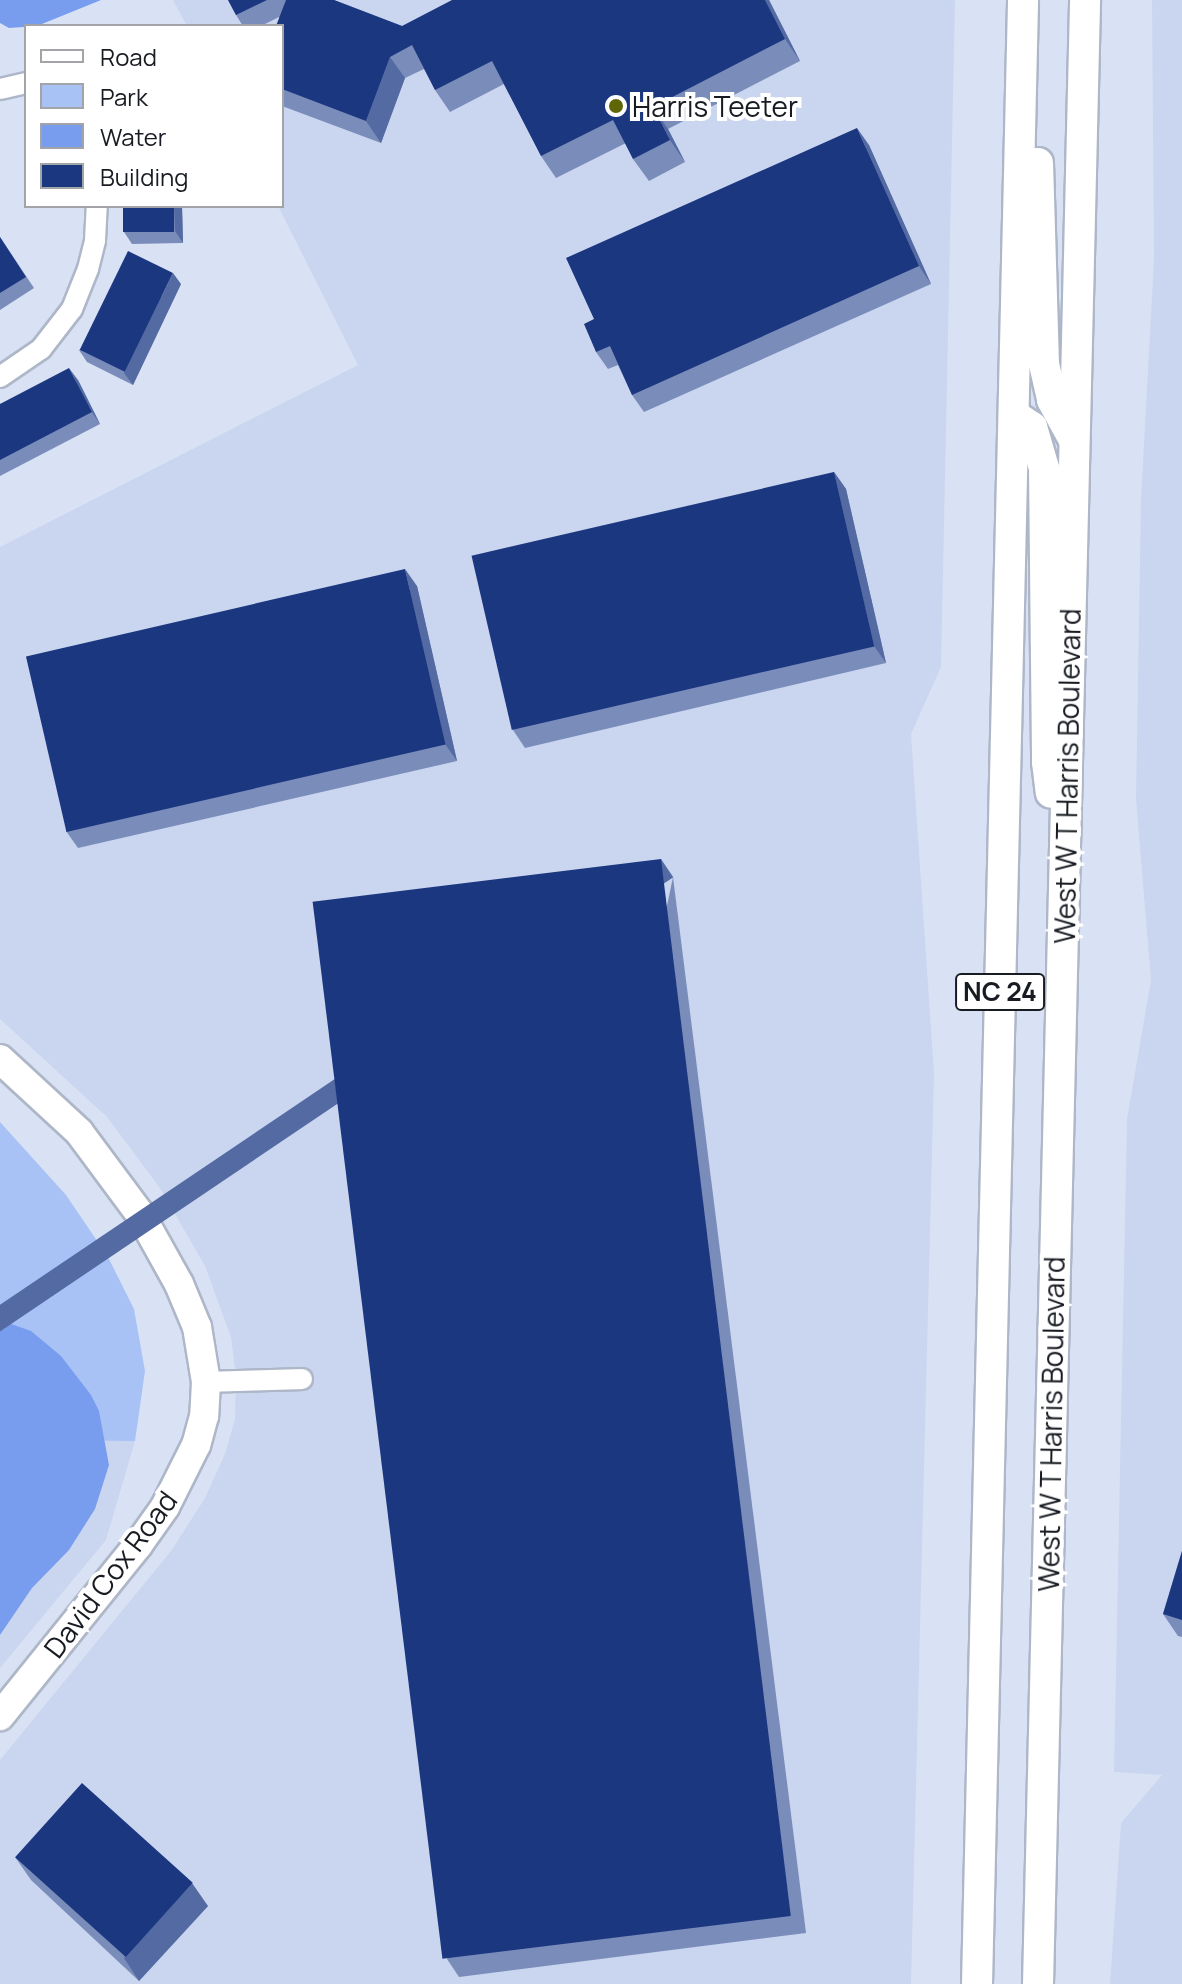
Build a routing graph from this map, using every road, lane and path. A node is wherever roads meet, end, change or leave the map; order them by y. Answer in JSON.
{"nodes":[{"id":1,"x":1085,"y":0,"type":"edge"},
{"id":2,"x":1023,"y":5,"type":"edge"},
{"id":3,"x":24,"y":83,"type":"edge"},
{"id":4,"x":0,"y":89,"type":"edge"},
{"id":5,"x":97,"y":208,"type":"edge"},
{"id":6,"x":0,"y":377,"type":"edge"},
{"id":7,"x":1014,"y":415,"type":"junction"},
{"id":8,"x":1075,"y":441,"type":"junction"},
{"id":9,"x":1065,"y":886,"type":"junction"},
{"id":10,"x":0,"y":1059,"type":"edge"},
{"id":11,"x":302,"y":1379,"type":"dead end"},
{"id":12,"x":206,"y":1382,"type":"junction"},
{"id":13,"x":0,"y":1716,"type":"edge"},
{"id":14,"x":977,"y":1984,"type":"edge"},
{"id":15,"x":1038,"y":1984,"type":"edge"}],
"edges":[{"from":1,"to":8,"type":"main road","name":"West W T Harris Boulevard","number":"NC 24"},
{"from":2,"to":7,"type":"main road","number":"NC 24"},
{"from":2,"to":8,"type":"main road"},
{"from":3,"to":4,"type":"street"},
{"from":5,"to":6,"type":"street"},
{"from":7,"to":9,"type":"main road"},
{"from":7,"to":14,"type":"main road","number":"NC 24"},
{"from":8,"to":9,"type":"main road","name":"West W T Harris Boulevard","number":"NC 24"},
{"from":9,"to":15,"type":"main road","name":"West W T Harris Boulevard","number":"NC 24"},
{"from":10,"to":12,"type":"main road","name":"David Cox Road"},
{"from":11,"to":12,"type":"street"},
{"from":12,"to":13,"type":"main road","name":"David Cox Road"}]}
